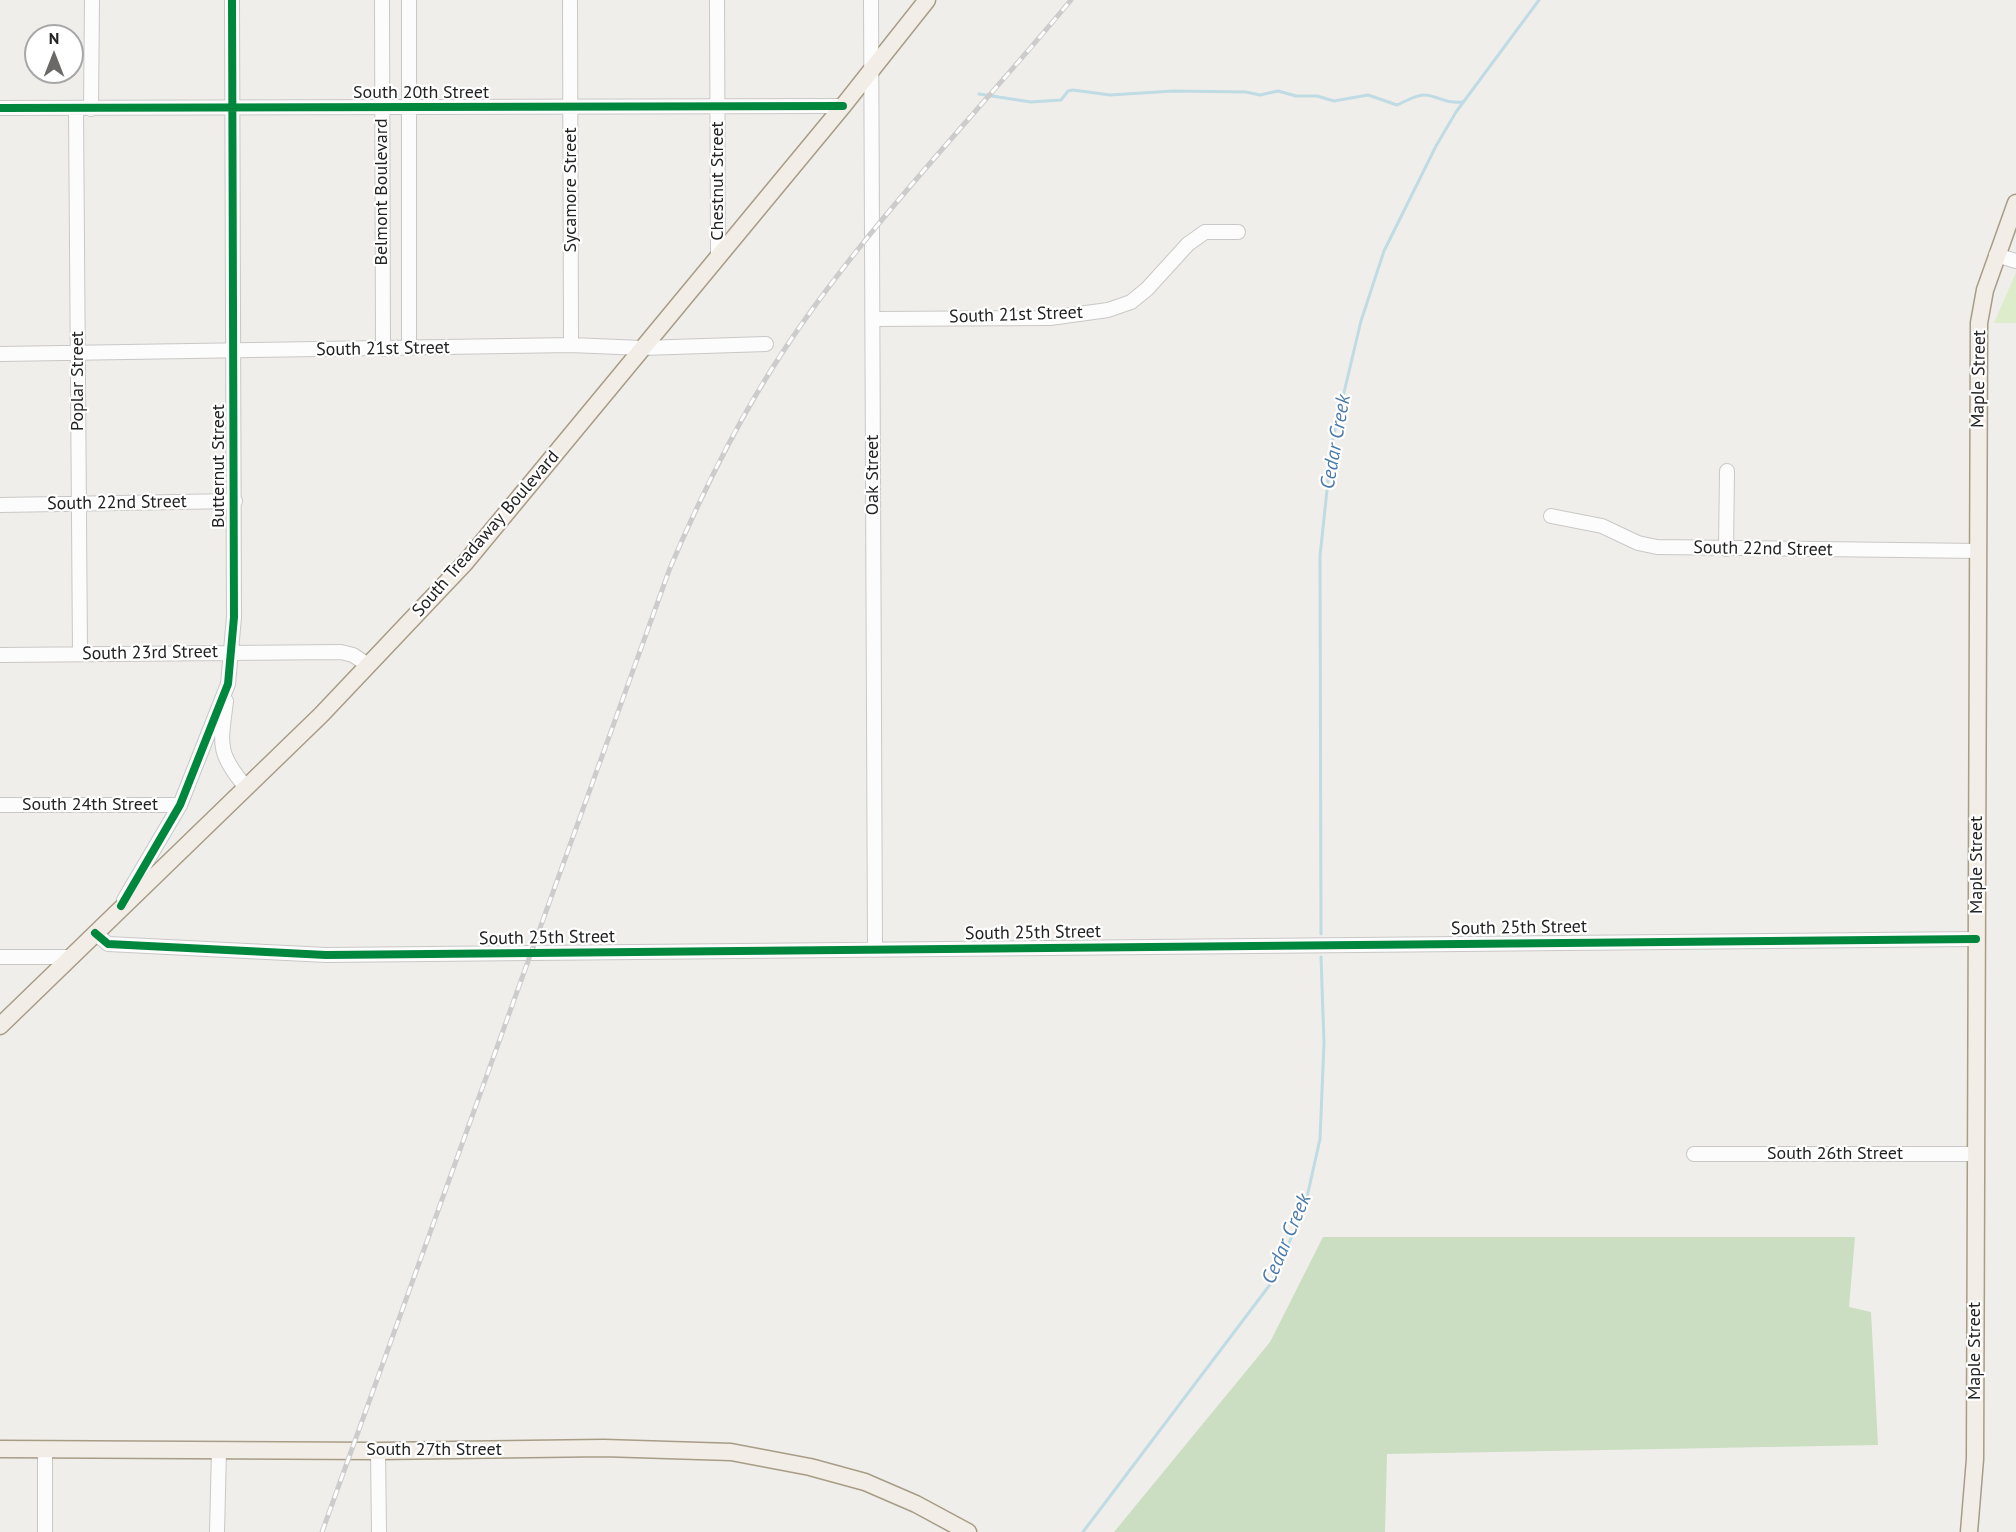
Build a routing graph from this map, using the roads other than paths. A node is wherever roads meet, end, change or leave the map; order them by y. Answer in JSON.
{"nodes":[{"id":1,"x":92,"y":0,"type":"edge"},
{"id":2,"x":232,"y":0,"type":"edge"},
{"id":3,"x":381,"y":0,"type":"edge"},
{"id":4,"x":409,"y":0,"type":"edge"},
{"id":5,"x":570,"y":0,"type":"edge"},
{"id":6,"x":717,"y":0,"type":"edge"},
{"id":7,"x":871,"y":0,"type":"edge"},
{"id":8,"x":927,"y":0,"type":"edge"},
{"id":9,"x":870,"y":71,"type":"junction"},
{"id":10,"x":408,"y":106,"type":"junction"},
{"id":11,"x":843,"y":106,"type":"junction"},
{"id":12,"x":382,"y":107,"type":"junction"},
{"id":13,"x":571,"y":107,"type":"junction"},
{"id":14,"x":717,"y":107,"type":"junction"},
{"id":15,"x":0,"y":108,"type":"edge"},
{"id":16,"x":76,"y":109,"type":"junction"},
{"id":17,"x":92,"y":109,"type":"junction"},
{"id":18,"x":232,"y":109,"type":"junction"},
{"id":19,"x":2016,"y":203,"type":"edge"},
{"id":20,"x":1238,"y":232,"type":"dead end"},
{"id":21,"x":718,"y":254,"type":"junction"},
{"id":22,"x":1996,"y":255,"type":"junction"},
{"id":23,"x":2016,"y":261,"type":"edge"},
{"id":24,"x":873,"y":319,"type":"junction"},
{"id":25,"x":766,"y":344,"type":"dead end"},
{"id":26,"x":571,"y":345,"type":"junction"},
{"id":27,"x":409,"y":348,"type":"junction"},
{"id":28,"x":642,"y":348,"type":"junction"},
{"id":29,"x":383,"y":349,"type":"junction"},
{"id":30,"x":234,"y":351,"type":"junction"},
{"id":31,"x":77,"y":352,"type":"junction"},
{"id":32,"x":0,"y":354,"type":"edge"},
{"id":33,"x":1727,"y":471,"type":"dead end"},
{"id":34,"x":235,"y":501,"type":"junction"},
{"id":35,"x":78,"y":504,"type":"junction"},
{"id":36,"x":0,"y":505,"type":"edge"},
{"id":37,"x":1551,"y":516,"type":"dead end"},
{"id":38,"x":1726,"y":549,"type":"junction"},
{"id":39,"x":1979,"y":551,"type":"junction"},
{"id":40,"x":232,"y":652,"type":"junction"},
{"id":41,"x":80,"y":653,"type":"junction"},
{"id":42,"x":0,"y":655,"type":"edge"},
{"id":43,"x":368,"y":665,"type":"junction"},
{"id":44,"x":228,"y":684,"type":"junction"},
{"id":45,"x":245,"y":786,"type":"junction"},
{"id":46,"x":0,"y":805,"type":"edge"},
{"id":47,"x":180,"y":805,"type":"junction"},
{"id":48,"x":122,"y":906,"type":"junction"},
{"id":49,"x":95,"y":933,"type":"junction"},
{"id":50,"x":1976,"y":939,"type":"junction"},
{"id":51,"x":875,"y":950,"type":"junction"},
{"id":52,"x":0,"y":957,"type":"edge"},
{"id":53,"x":72,"y":957,"type":"junction"},
{"id":54,"x":0,"y":1026,"type":"edge"},
{"id":55,"x":1695,"y":1154,"type":"dead end"},
{"id":56,"x":1976,"y":1154,"type":"junction"},
{"id":57,"x":0,"y":1449,"type":"edge"},
{"id":58,"x":45,"y":1449,"type":"junction"},
{"id":59,"x":219,"y":1450,"type":"junction"},
{"id":60,"x":378,"y":1451,"type":"junction"},
{"id":61,"x":45,"y":1532,"type":"edge"},
{"id":62,"x":217,"y":1532,"type":"edge"},
{"id":63,"x":379,"y":1532,"type":"edge"},
{"id":64,"x":968,"y":1532,"type":"edge"},
{"id":65,"x":1968,"y":1532,"type":"edge"}],
"edges":[{"from":1,"to":17,"type":"street"},
{"from":2,"to":18,"type":"street","name":"Butternut Street"},
{"from":3,"to":12,"type":"street","name":"Belmont Boulevard"},
{"from":4,"to":10,"type":"street","name":"Belmont Boulevard"},
{"from":5,"to":13,"type":"street","name":"Sycamore Street"},
{"from":6,"to":14,"type":"street","name":"Chestnut Street"},
{"from":7,"to":9,"type":"street","name":"Oak Street"},
{"from":8,"to":9,"type":"main road","name":"South Treadaway Boulevard"},
{"from":9,"to":11,"type":"main road","name":"South Treadaway Boulevard"},
{"from":9,"to":24,"type":"street","name":"Oak Street"},
{"from":10,"to":12,"type":"street","name":"South 20th Street"},
{"from":10,"to":13,"type":"street","name":"South 20th Street"},
{"from":10,"to":27,"type":"street","name":"Belmont Boulevard"},
{"from":11,"to":14,"type":"street","name":"South 20th Street"},
{"from":11,"to":21,"type":"main road","name":"South Treadaway Boulevard"},
{"from":12,"to":18,"type":"street","name":"South 20th Street"},
{"from":12,"to":29,"type":"street","name":"Belmont Boulevard"},
{"from":13,"to":14,"type":"street","name":"South 20th Street"},
{"from":13,"to":26,"type":"street","name":"Sycamore Street"},
{"from":14,"to":21,"type":"street","name":"Chestnut Street"},
{"from":15,"to":16,"type":"street","name":"South 20th Street"},
{"from":16,"to":17,"type":"street","name":"South 20th Street"},
{"from":16,"to":31,"type":"street","name":"Poplar Street"},
{"from":17,"to":18,"type":"street","name":"South 20th Street"},
{"from":18,"to":30,"type":"street","name":"Butternut Street"},
{"from":19,"to":22,"type":"main road","name":"Maple Street"},
{"from":20,"to":24,"type":"street","name":"South 21st Street"},
{"from":21,"to":28,"type":"main road","name":"South Treadaway Boulevard"},
{"from":22,"to":23,"type":"street"},
{"from":22,"to":39,"type":"main road","name":"Maple Street"},
{"from":24,"to":51,"type":"street","name":"Oak Street"},
{"from":25,"to":28,"type":"street","name":"South 21st Street"},
{"from":26,"to":27,"type":"street","name":"South 21st Street"},
{"from":26,"to":28,"type":"street","name":"South 21st Street"},
{"from":27,"to":29,"type":"street","name":"South 21st Street"},
{"from":28,"to":43,"type":"main road","name":"South Treadaway Boulevard"},
{"from":29,"to":30,"type":"street","name":"South 21st Street"},
{"from":30,"to":31,"type":"street","name":"South 21st Street"},
{"from":30,"to":34,"type":"street","name":"Butternut Street"},
{"from":31,"to":32,"type":"street","name":"South 21st Street"},
{"from":31,"to":35,"type":"street","name":"Poplar Street"},
{"from":33,"to":38,"type":"street"},
{"from":34,"to":35,"type":"street","name":"South 22nd Street"},
{"from":34,"to":40,"type":"street","name":"Butternut Street"},
{"from":35,"to":36,"type":"street","name":"South 22nd Street"},
{"from":35,"to":41,"type":"street","name":"Poplar Street"},
{"from":37,"to":38,"type":"street","name":"South 22nd Street"},
{"from":38,"to":39,"type":"street","name":"South 22nd Street"},
{"from":39,"to":50,"type":"main road","name":"Maple Street"},
{"from":40,"to":41,"type":"street","name":"South 23rd Street"},
{"from":40,"to":43,"type":"street","name":"South 23rd Street"},
{"from":40,"to":44,"type":"street","name":"Butternut Street"},
{"from":41,"to":42,"type":"street","name":"South 23rd Street"},
{"from":43,"to":45,"type":"main road","name":"South Treadaway Boulevard"},
{"from":44,"to":45,"type":"street"},
{"from":44,"to":47,"type":"street","name":"Butternut Street"},
{"from":45,"to":48,"type":"main road","name":"South Treadaway Boulevard"},
{"from":46,"to":47,"type":"street","name":"South 24th Street"},
{"from":47,"to":48,"type":"street","name":"Butternut Street"},
{"from":48,"to":49,"type":"main road","name":"South Treadaway Boulevard"},
{"from":49,"to":51,"type":"street","name":"South 25th Street"},
{"from":49,"to":53,"type":"main road","name":"South Treadaway Boulevard"},
{"from":50,"to":51,"type":"street","name":"South 25th Street"},
{"from":50,"to":56,"type":"main road","name":"Maple Street"},
{"from":52,"to":53,"type":"street"},
{"from":53,"to":54,"type":"main road","name":"South Treadaway Boulevard"},
{"from":55,"to":56,"type":"street","name":"South 26th Street"},
{"from":56,"to":65,"type":"main road","name":"Maple Street"},
{"from":57,"to":58,"type":"main road","name":"South 27th Street"},
{"from":58,"to":59,"type":"main road","name":"South 27th Street"},
{"from":58,"to":61,"type":"street"},
{"from":59,"to":60,"type":"main road","name":"South 27th Street"},
{"from":59,"to":62,"type":"street"},
{"from":60,"to":63,"type":"street"},
{"from":60,"to":64,"type":"main road","name":"South 27th Street"}]}
